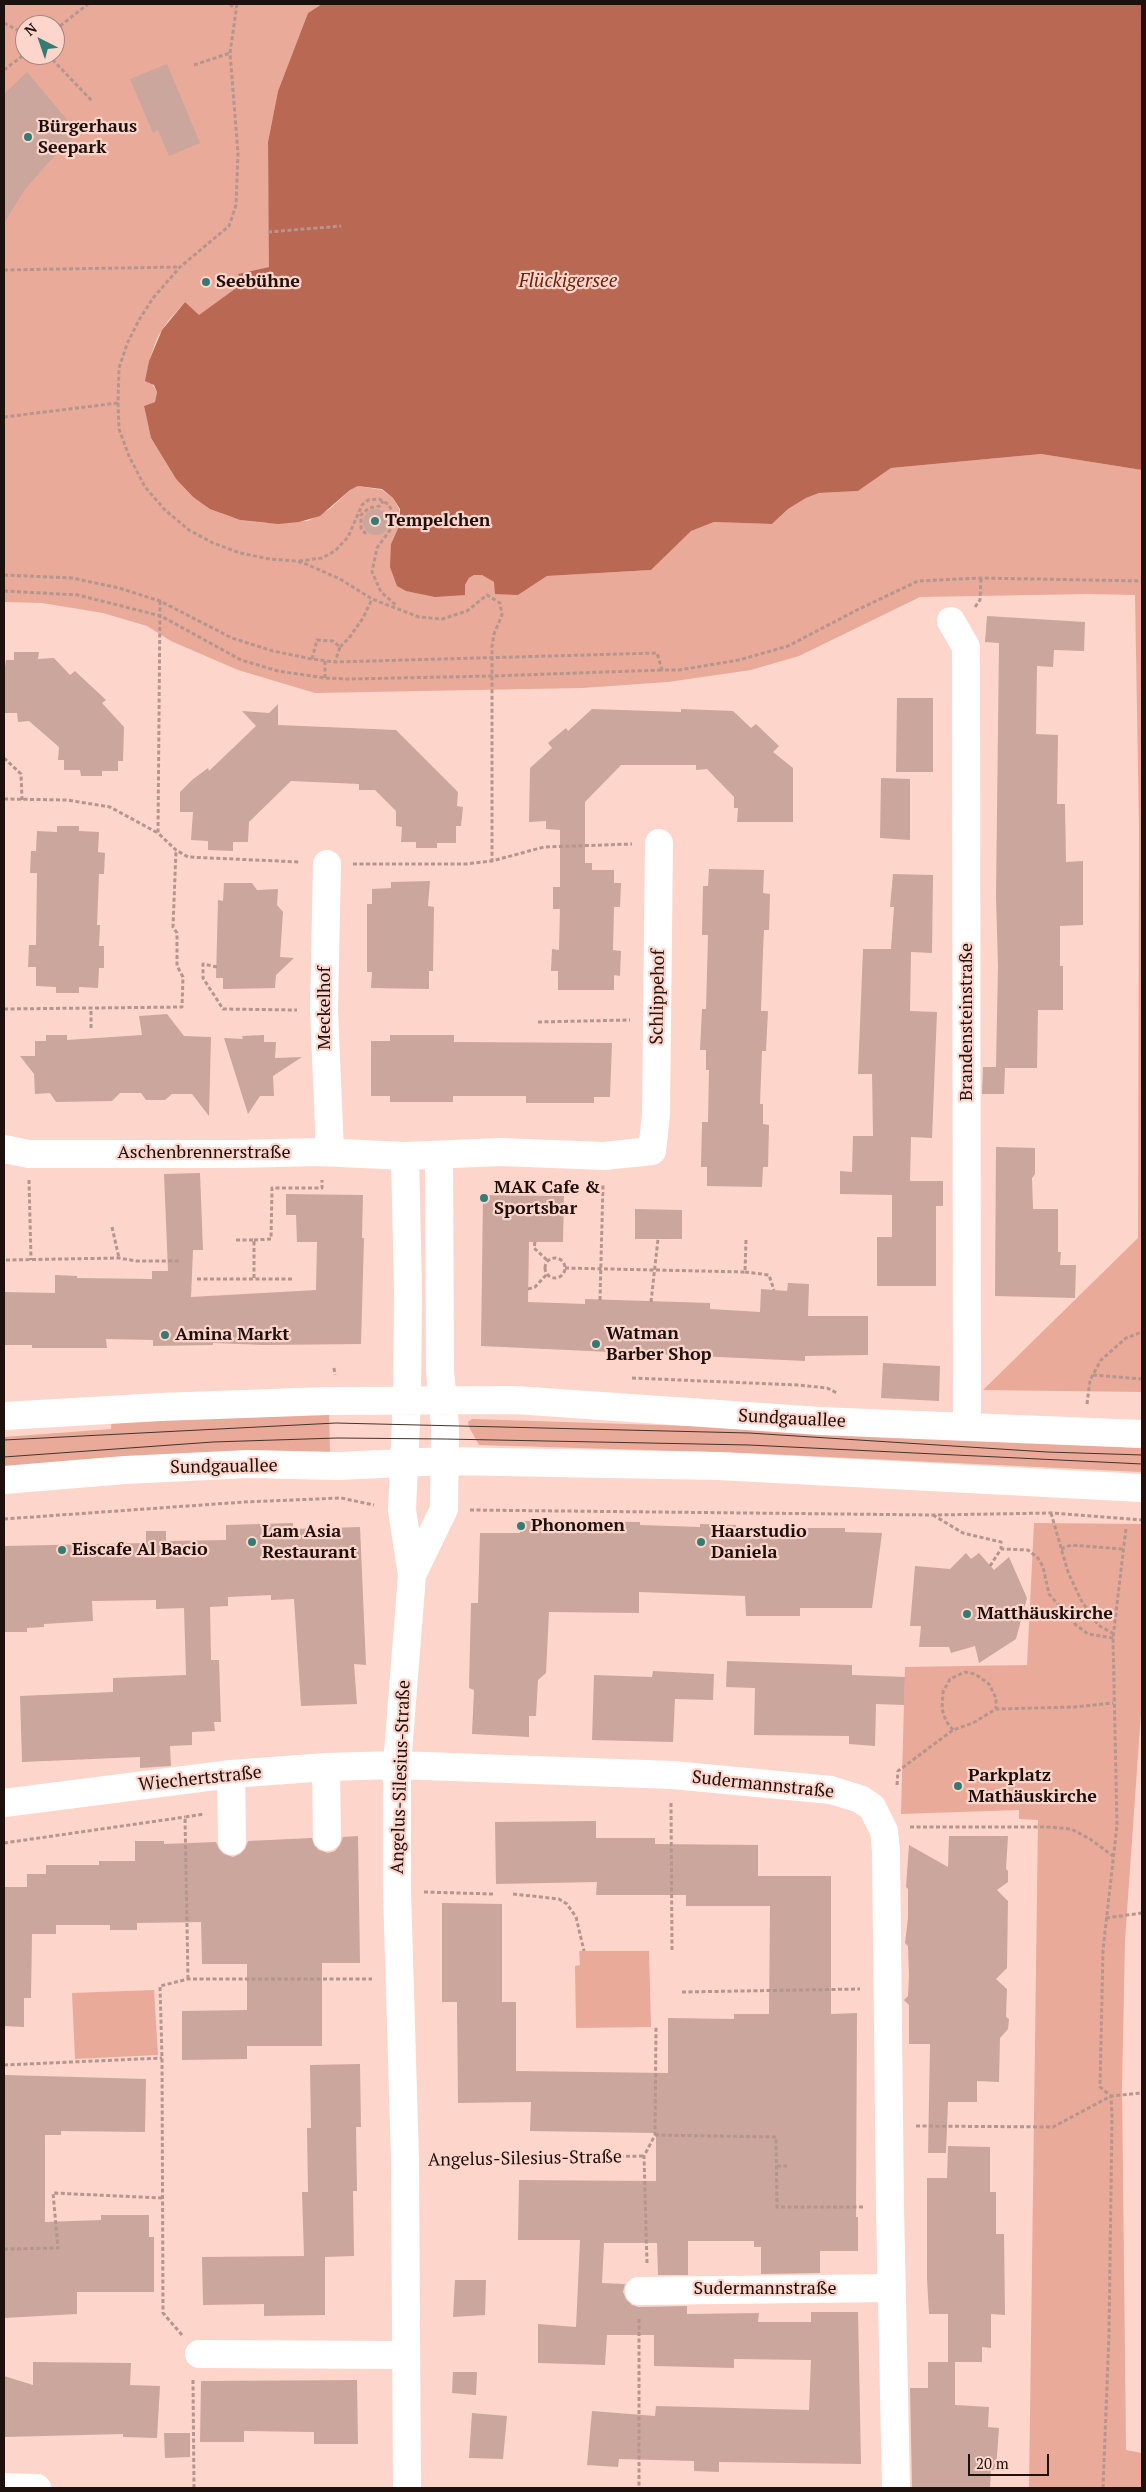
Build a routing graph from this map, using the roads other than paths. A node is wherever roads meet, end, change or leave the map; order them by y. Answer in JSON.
{"nodes":[{"id":1,"x":951,"y":621,"type":"dead end"},
{"id":2,"x":659,"y":843,"type":"road end"},
{"id":3,"x":327,"y":864,"type":"road end"},
{"id":4,"x":16,"y":1151,"type":"edge"},
{"id":5,"x":652,"y":1151,"type":"joint"},
{"id":6,"x":325,"y":1152,"type":"junction"},
{"id":7,"x":440,"y":1155,"type":"junction"},
{"id":8,"x":405,"y":1156,"type":"junction"},
{"id":9,"x":407,"y":1400,"type":"junction"},
{"id":10,"x":443,"y":1400,"type":"junction"},
{"id":11,"x":4,"y":1416,"type":"edge"},
{"id":12,"x":967,"y":1426,"type":"junction"},
{"id":13,"x":1142,"y":1434,"type":"edge"},
{"id":14,"x":445,"y":1461,"type":"junction"},
{"id":15,"x":404,"y":1463,"type":"junction"},
{"id":16,"x":4,"y":1480,"type":"edge"},
{"id":17,"x":1142,"y":1488,"type":"edge"},
{"id":18,"x":412,"y":1575,"type":"junction"},
{"id":19,"x":397,"y":1765,"type":"junction"},
{"id":20,"x":319,"y":1767,"type":"junction"},
{"id":21,"x":229,"y":1774,"type":"junction"},
{"id":22,"x":4,"y":1803,"type":"edge"},
{"id":23,"x":320,"y":1836,"type":"dead end"},
{"id":24,"x":239,"y":1840,"type":"dead end"},
{"id":25,"x":892,"y":2288,"type":"junction"},
{"id":26,"x":643,"y":2290,"type":"road end"},
{"id":27,"x":199,"y":2354,"type":"road end"},
{"id":28,"x":406,"y":2355,"type":"junction"},
{"id":29,"x":4,"y":2487,"type":"edge"},
{"id":30,"x":37,"y":2488,"type":"edge"},
{"id":31,"x":407,"y":2488,"type":"edge"},
{"id":32,"x":896,"y":2488,"type":"edge"}],
"edges":[{"from":1,"to":12,"type":"street","name":"Brandensteinstraße"},
{"from":2,"to":5,"type":"street","name":"Schlippehof"},
{"from":3,"to":6,"type":"street","name":"Meckelhof"},
{"from":4,"to":6,"type":"street","name":"Aschenbrennerstraße"},
{"from":5,"to":7,"type":"street","name":"Aschenbrennerstraße"},
{"from":6,"to":8,"type":"street","name":"Aschenbrennerstraße"},
{"from":7,"to":8,"type":"street","name":"Aschenbrennerstraße"},
{"from":7,"to":10,"type":"street"},
{"from":8,"to":9,"type":"street"},
{"from":9,"to":10,"type":"street","name":"Sundgauallee"},
{"from":9,"to":11,"type":"street","name":"Sundgauallee"},
{"from":9,"to":15,"type":"street"},
{"from":10,"to":12,"type":"street","name":"Sundgauallee"},
{"from":10,"to":14,"type":"street"},
{"from":12,"to":13,"type":"street","name":"Sundgauallee"},
{"from":14,"to":15,"type":"street","name":"Sundgauallee"},
{"from":14,"to":17,"type":"street","name":"Sundgauallee"},
{"from":14,"to":18,"type":"street","name":"Angelus-Silesius-Straße"},
{"from":15,"to":16,"type":"street","name":"Sundgauallee"},
{"from":15,"to":18,"type":"street","name":"Angelus-Silesius-Straße"},
{"from":18,"to":19,"type":"street","name":"Angelus-Silesius-Straße"},
{"from":19,"to":20,"type":"street","name":"Wiechertstraße"},
{"from":19,"to":25,"type":"street","name":"Sudermannstraße"},
{"from":19,"to":28,"type":"street","name":"Angelus-Silesius-Straße"},
{"from":20,"to":21,"type":"street","name":"Wiechertstraße"},
{"from":20,"to":23,"type":"street"},
{"from":21,"to":22,"type":"street","name":"Wiechertstraße"},
{"from":21,"to":24,"type":"street"},
{"from":25,"to":26,"type":"street","name":"Sudermannstraße"},
{"from":25,"to":32,"type":"street","name":"Sudermannstraße"},
{"from":27,"to":28,"type":"street"},
{"from":28,"to":31,"type":"street","name":"Angelus-Silesius-Straße"},
{"from":29,"to":30,"type":"street"}]}
